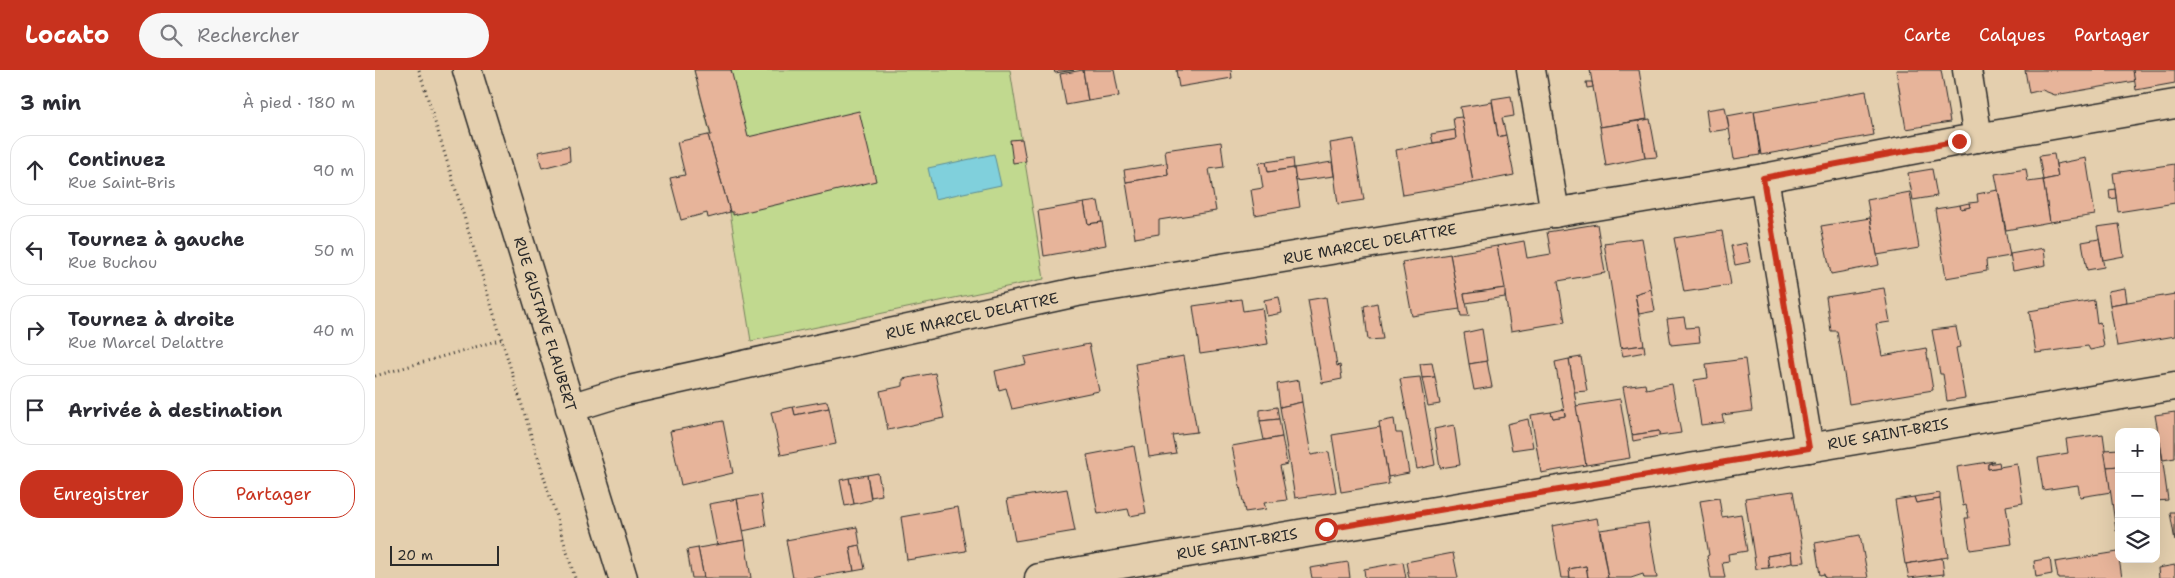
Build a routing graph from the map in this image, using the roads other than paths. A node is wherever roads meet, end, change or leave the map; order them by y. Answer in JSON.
{"nodes":[{"id":1,"x":467,"y":70,"type":"edge"},
{"id":2,"x":1531,"y":70,"type":"edge"},
{"id":3,"x":1967,"y":70,"type":"edge"},
{"id":4,"x":2175,"y":104,"type":"edge"},
{"id":5,"x":1979,"y":138,"type":"junction"},
{"id":6,"x":1763,"y":178,"type":"junction"},
{"id":7,"x":1555,"y":213,"type":"junction"},
{"id":8,"x":2175,"y":386,"type":"edge"},
{"id":9,"x":570,"y":408,"type":"junction"},
{"id":10,"x":1809,"y":448,"type":"junction"},
{"id":11,"x":623,"y":578,"type":"edge"},
{"id":12,"x":1039,"y":578,"type":"edge"}],
"edges":[{"from":1,"to":9,"type":"street","name":"RUE GUSTAVE FLAUBERT"},
{"from":2,"to":7,"type":"street"},
{"from":3,"to":5,"type":"street"},
{"from":4,"to":5,"type":"street","name":"RUE MARCEL DELATTRE"},
{"from":5,"to":6,"type":"street","name":"RUE MARCEL DELATTRE"},
{"from":6,"to":7,"type":"street","name":"RUE MARCEL DELATTRE"},
{"from":6,"to":10,"type":"street"},
{"from":7,"to":9,"type":"street","name":"RUE MARCEL DELATTRE"},
{"from":8,"to":10,"type":"street","name":"RUE SAINT-BRIS"},
{"from":9,"to":11,"type":"street","name":"RUE GUSTAVE FLAUBERT"},
{"from":10,"to":12,"type":"street","name":"RUE SAINT-BRIS"}]}
